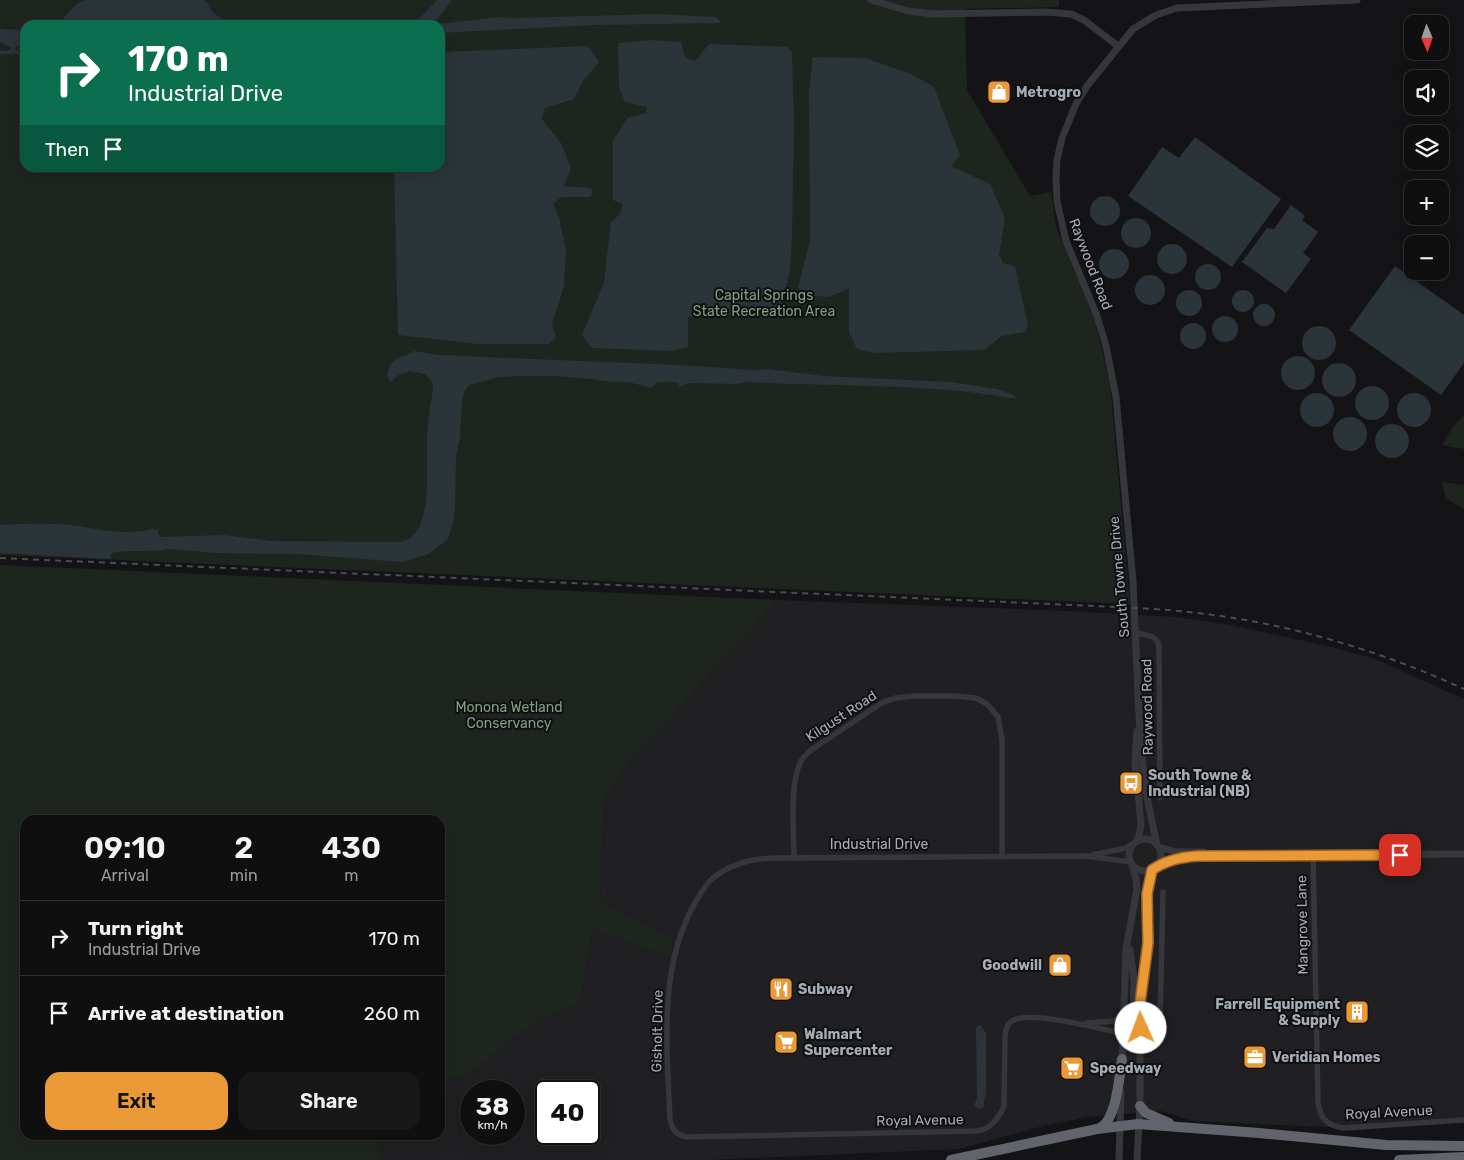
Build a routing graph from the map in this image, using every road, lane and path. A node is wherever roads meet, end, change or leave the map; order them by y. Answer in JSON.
{"nodes":[{"id":1,"x":872,"y":0,"type":"edge"},
{"id":2,"x":1357,"y":0,"type":"edge"},
{"id":3,"x":1118,"y":46,"type":"junction"},
{"id":4,"x":1119,"y":435,"type":"joint"},
{"id":5,"x":1136,"y":633,"type":"junction"},
{"id":6,"x":1138,"y":716,"type":"junction"},
{"id":7,"x":1160,"y":797,"type":"dead end"},
{"id":8,"x":1136,"y":841,"type":"junction"},
{"id":9,"x":1158,"y":846,"type":"junction"},
{"id":10,"x":1464,"y":854,"type":"edge"},
{"id":11,"x":1313,"y":855,"type":"junction"},
{"id":12,"x":1002,"y":856,"type":"junction"},
{"id":13,"x":1087,"y":856,"type":"junction"},
{"id":14,"x":1221,"y":856,"type":"junction"},
{"id":15,"x":794,"y":858,"type":"junction"},
{"id":16,"x":1131,"y":864,"type":"junction"},
{"id":17,"x":1154,"y":868,"type":"junction"},
{"id":18,"x":1163,"y":892,"type":"dead end"},
{"id":19,"x":692,"y":908,"type":"joint"},
{"id":20,"x":1128,"y":940,"type":"junction"},
{"id":21,"x":1124,"y":1010,"type":"junction"},
{"id":22,"x":1080,"y":1024,"type":"junction"},
{"id":23,"x":1141,"y":1028,"type":"junction"},
{"id":24,"x":1123,"y":1035,"type":"junction"},
{"id":25,"x":1122,"y":1059,"type":"junction"},
{"id":26,"x":1140,"y":1106,"type":"junction"},
{"id":27,"x":1320,"y":1114,"type":"joint"},
{"id":28,"x":1464,"y":1120,"type":"edge"},
{"id":29,"x":1138,"y":1124,"type":"junction"},
{"id":30,"x":1120,"y":1126,"type":"junction"},
{"id":31,"x":672,"y":1128,"type":"joint"},
{"id":32,"x":1100,"y":1128,"type":"junction"},
{"id":33,"x":1184,"y":1128,"type":"junction"},
{"id":34,"x":1464,"y":1146,"type":"edge"},
{"id":35,"x":1464,"y":1157,"type":"edge"},
{"id":36,"x":951,"y":1160,"type":"edge"},
{"id":37,"x":1119,"y":1160,"type":"edge"},
{"id":38,"x":1136,"y":1160,"type":"edge"},
{"id":39,"x":1398,"y":1160,"type":"edge"}],
"edges":[{"from":1,"to":3,"type":"street"},
{"from":2,"to":3,"type":"street","name":"Raywood Road"},
{"from":3,"to":4,"type":"street","name":"Raywood Road"},
{"from":4,"to":5,"type":"street","name":"South Towne Drive"},
{"from":5,"to":6,"type":"street","name":"South Towne Drive"},
{"from":5,"to":7,"type":"street","name":"Raywood Road"},
{"from":6,"to":8,"type":"street","name":"South Towne Drive"},
{"from":6,"to":9,"type":"street","name":"South Towne Drive"},
{"from":8,"to":9,"type":"street"},
{"from":8,"to":13,"type":"street","name":"Industrial Drive"},
{"from":8,"to":16,"type":"street"},
{"from":9,"to":14,"type":"street"},
{"from":9,"to":17,"type":"street"},
{"from":10,"to":11,"type":"street"},
{"from":11,"to":14,"type":"street"},
{"from":11,"to":27,"type":"street","name":"Mangrove Lane"},
{"from":12,"to":13,"type":"street","name":"Industrial Drive"},
{"from":12,"to":15,"type":"street","name":"Industrial Drive"},
{"from":12,"to":15,"type":"street","name":"Kilgust Road"},
{"from":13,"to":16,"type":"street","name":"Industrial Drive"},
{"from":14,"to":17,"type":"street"},
{"from":15,"to":19,"type":"street","name":"Industrial Drive"},
{"from":16,"to":17,"type":"street"},
{"from":16,"to":20,"type":"street"},
{"from":17,"to":23,"type":"street"},
{"from":18,"to":23,"type":"street"},
{"from":19,"to":31,"type":"street","name":"Gisholt Drive"},
{"from":20,"to":21,"type":"street"},
{"from":20,"to":23,"type":"street"},
{"from":21,"to":22,"type":"street","name":"Royal Avenue"},
{"from":21,"to":24,"type":"street"},
{"from":22,"to":24,"type":"street","name":"Royal Avenue"},
{"from":22,"to":31,"type":"street","name":"Royal Avenue"},
{"from":23,"to":26,"type":"street"},
{"from":24,"to":25,"type":"street"},
{"from":25,"to":30,"type":"street"},
{"from":25,"to":32,"type":"highway"},
{"from":26,"to":29,"type":"street"},
{"from":26,"to":33,"type":"highway"},
{"from":27,"to":28,"type":"street","name":"Royal Avenue"},
{"from":29,"to":30,"type":"highway"},
{"from":29,"to":33,"type":"highway"},
{"from":29,"to":38,"type":"street"},
{"from":30,"to":32,"type":"highway"},
{"from":30,"to":37,"type":"street"},
{"from":32,"to":36,"type":"highway"},
{"from":33,"to":34,"type":"highway"},
{"from":35,"to":39,"type":"highway"}]}
